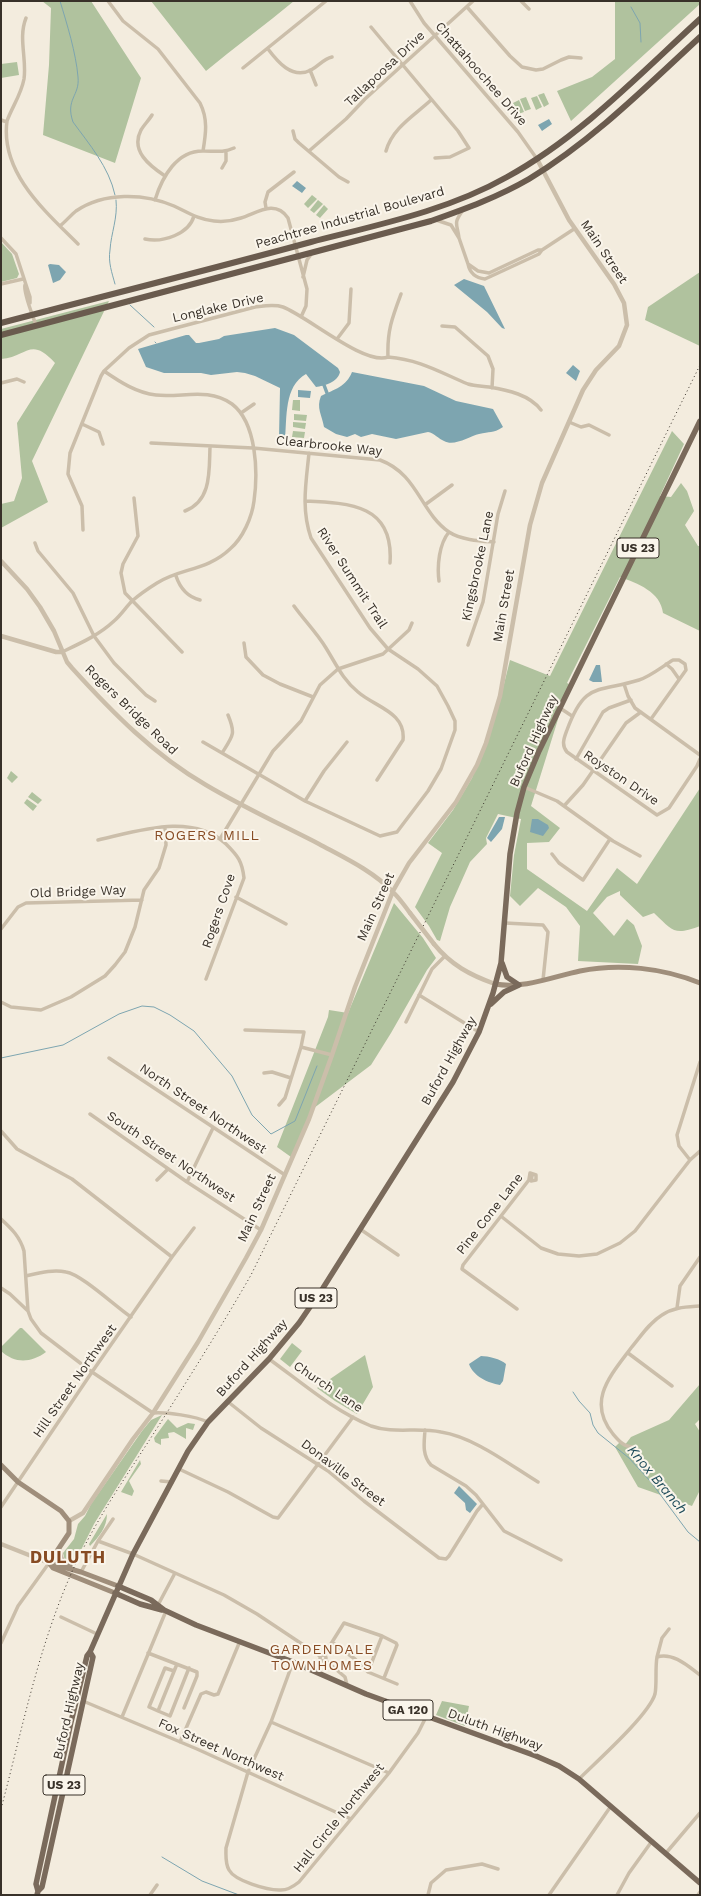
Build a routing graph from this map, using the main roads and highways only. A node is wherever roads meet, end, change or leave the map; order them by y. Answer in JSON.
{"nodes":[{"id":1,"x":700,"y":20,"type":"edge"},
{"id":2,"x":700,"y":37,"type":"edge"},
{"id":3,"x":1,"y":323,"type":"edge"},
{"id":4,"x":1,"y":335,"type":"edge"},
{"id":5,"x":700,"y":421,"type":"edge"},
{"id":6,"x":502,"y":963,"type":"junction"},
{"id":7,"x":700,"y":983,"type":"edge"},
{"id":8,"x":496,"y":984,"type":"junction"},
{"id":9,"x":519,"y":985,"type":"junction"},
{"id":10,"x":488,"y":1008,"type":"junction"},
{"id":11,"x":1,"y":1466,"type":"edge"},
{"id":12,"x":59,"y":1550,"type":"junction"},
{"id":13,"x":49,"y":1563,"type":"junction"},
{"id":14,"x":73,"y":1570,"type":"junction"},
{"id":15,"x":118,"y":1586,"type":"junction"},
{"id":16,"x":115,"y":1593,"type":"junction"},
{"id":17,"x":165,"y":1611,"type":"junction"},
{"id":18,"x":90,"y":1652,"type":"junction"},
{"id":19,"x":84,"y":1669,"type":"junction"},
{"id":20,"x":77,"y":1697,"type":"junction"},
{"id":21,"x":83,"y":1701,"type":"junction"},
{"id":22,"x":76,"y":1727,"type":"junction"},
{"id":23,"x":62,"y":1764,"type":"junction"},
{"id":24,"x":64,"y":1787,"type":"junction"},
{"id":25,"x":50,"y":1818,"type":"junction"},
{"id":26,"x":54,"y":1832,"type":"junction"},
{"id":27,"x":700,"y":1883,"type":"edge"},
{"id":28,"x":38,"y":1893,"type":"edge"}],
"edges":[{"from":1,"to":3,"type":"highway","name":"Peachtree Industrial Boulevard"},
{"from":2,"to":4,"type":"highway","name":"Peachtree Industrial Boulevard"},
{"from":5,"to":6,"type":"main road","name":"Buford Highway","number":"US 23"},
{"from":6,"to":8,"type":"main road","name":"Buford Highway","number":"US 23"},
{"from":6,"to":9,"type":"main road"},
{"from":7,"to":9,"type":"main road"},
{"from":8,"to":9,"type":"main road"},
{"from":8,"to":10,"type":"main road","name":"Buford Highway","number":"US 23"},
{"from":9,"to":10,"type":"main road"},
{"from":10,"to":15,"type":"main road","name":"Buford Highway","number":"US 23"},
{"from":11,"to":12,"type":"main road"},
{"from":12,"to":13,"type":"main road"},
{"from":12,"to":14,"type":"main road"},
{"from":13,"to":14,"type":"main road"},
{"from":13,"to":16,"type":"main road"},
{"from":14,"to":15,"type":"main road"},
{"from":15,"to":16,"type":"main road","name":"Buford Highway","number":"US 23"},
{"from":15,"to":17,"type":"main road","name":"Duluth Highway","number":"GA 120"},
{"from":16,"to":17,"type":"main road","name":"Duluth Highway","number":"GA 120"},
{"from":16,"to":18,"type":"main road","name":"Buford Highway","number":"US 23"},
{"from":17,"to":27,"type":"main road","name":"Duluth Highway","number":"GA 120"},
{"from":18,"to":19,"type":"main road","name":"Buford Highway","number":"US 23"},
{"from":18,"to":21,"type":"main road","name":"Buford Highway","number":"US 23"},
{"from":19,"to":20,"type":"main road","name":"Buford Highway","number":"US 23"},
{"from":19,"to":21,"type":"main road"},
{"from":20,"to":22,"type":"main road"},
{"from":20,"to":23,"type":"main road","name":"Buford Highway","number":"US 23"},
{"from":21,"to":22,"type":"main road","name":"Buford Highway","number":"US 23"},
{"from":22,"to":24,"type":"main road","name":"Buford Highway","number":"US 23"},
{"from":23,"to":24,"type":"main road"},
{"from":23,"to":25,"type":"main road","name":"Buford Highway","number":"US 23"},
{"from":24,"to":26,"type":"main road","name":"Buford Highway","number":"US 23"},
{"from":25,"to":26,"type":"main road"},
{"from":25,"to":28,"type":"main road","name":"Buford Highway","number":"US 23"},
{"from":26,"to":28,"type":"main road","name":"Buford Highway","number":"US 23"}]}
